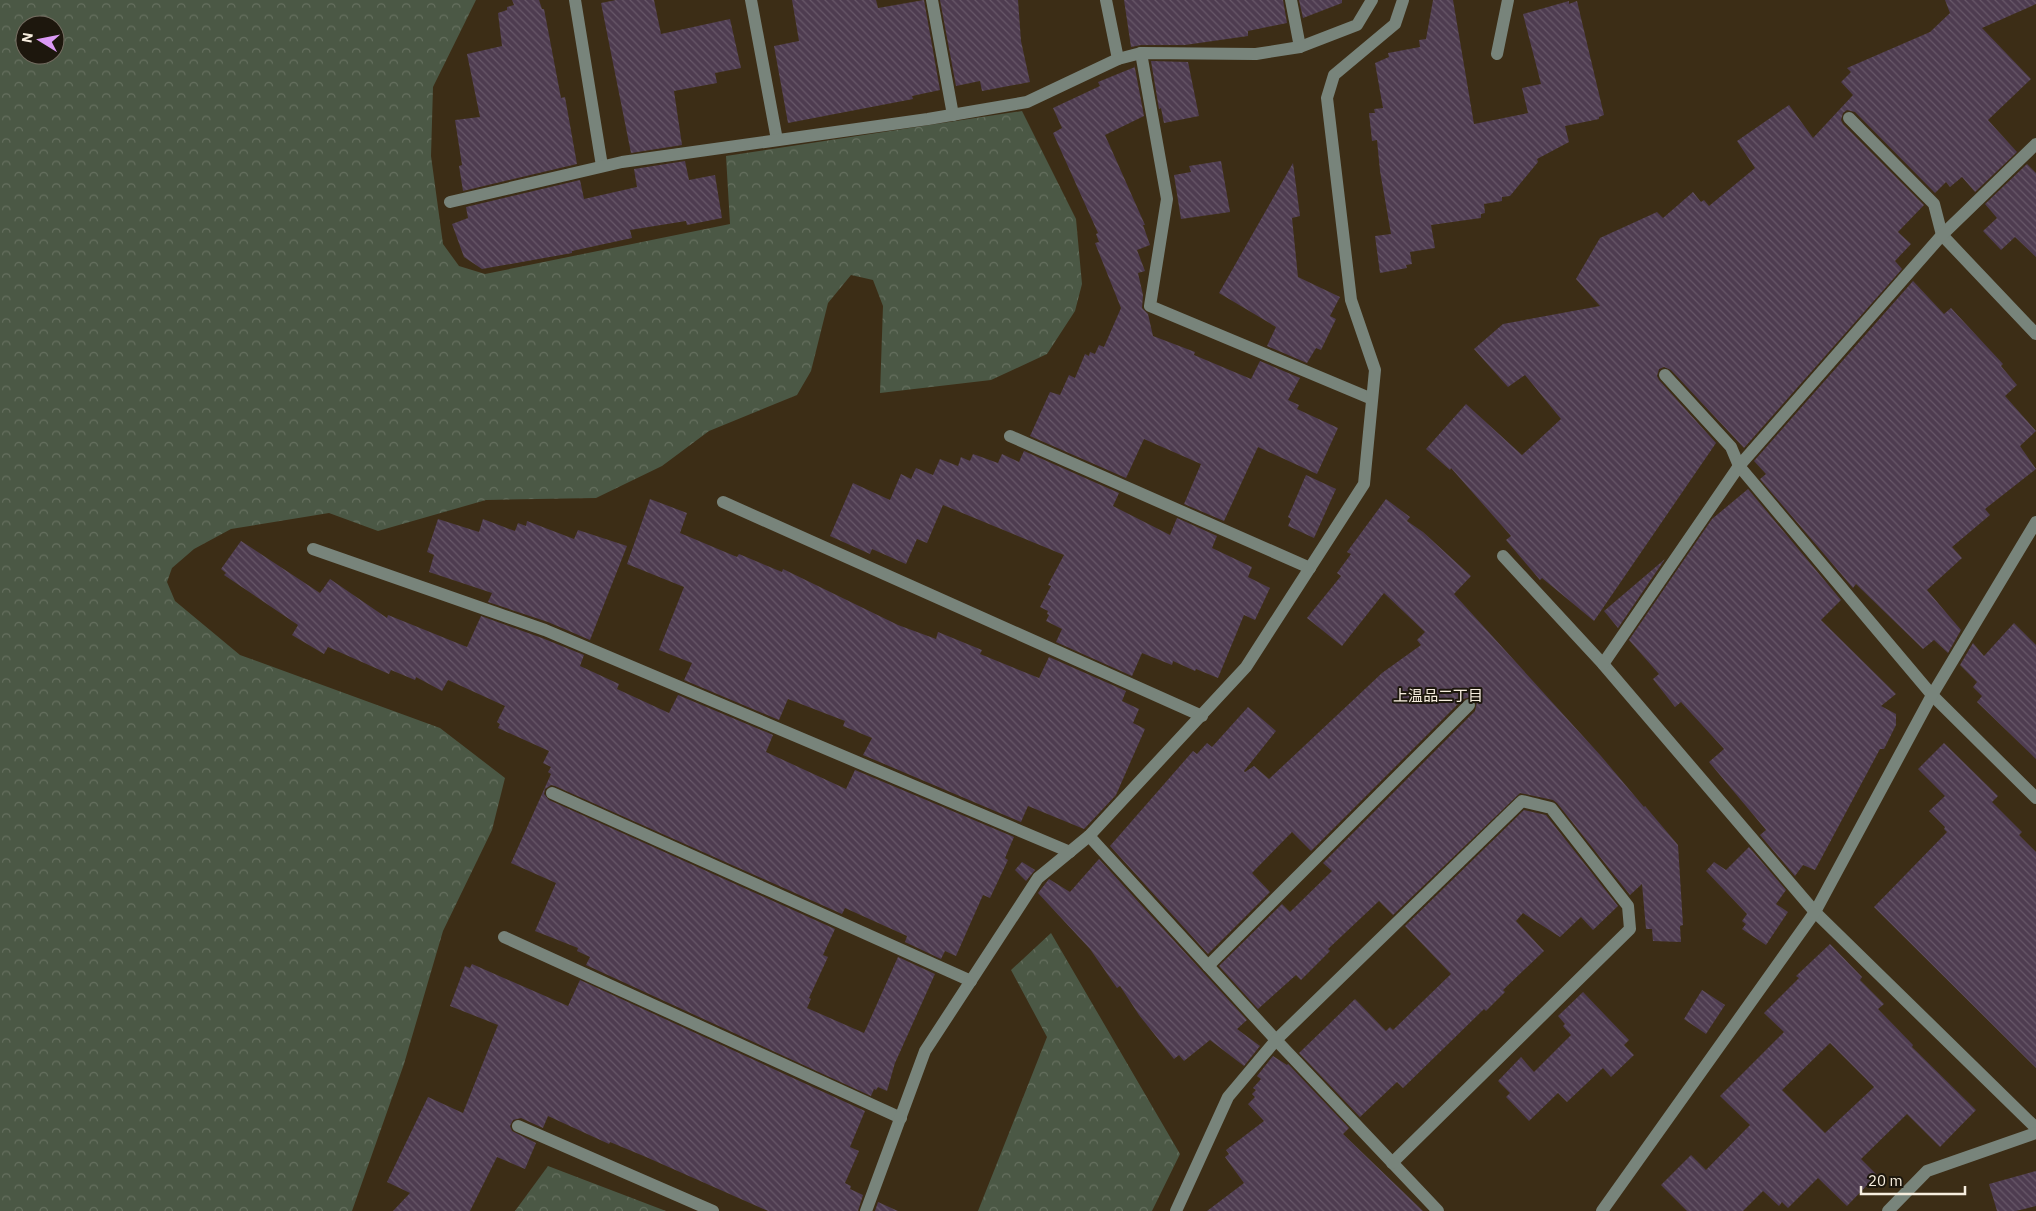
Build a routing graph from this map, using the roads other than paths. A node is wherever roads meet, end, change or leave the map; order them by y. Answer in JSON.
{"nodes":[{"id":1,"x":575,"y":0,"type":"edge"},
{"id":2,"x":752,"y":0,"type":"edge"},
{"id":3,"x":932,"y":0,"type":"edge"},
{"id":4,"x":1106,"y":0,"type":"edge"},
{"id":5,"x":1291,"y":0,"type":"edge"},
{"id":6,"x":1372,"y":0,"type":"edge"},
{"id":7,"x":1403,"y":0,"type":"edge"},
{"id":8,"x":1508,"y":0,"type":"edge"},
{"id":9,"x":1300,"y":47,"type":"junction"},
{"id":10,"x":1141,"y":53,"type":"junction"},
{"id":11,"x":1497,"y":54,"type":"dead end"},
{"id":12,"x":1118,"y":59,"type":"junction"},
{"id":13,"x":953,"y":114,"type":"junction"},
{"id":14,"x":1849,"y":118,"type":"dead end"},
{"id":15,"x":777,"y":140,"type":"junction"},
{"id":16,"x":2036,"y":144,"type":"edge"},
{"id":17,"x":602,"y":166,"type":"junction"},
{"id":18,"x":450,"y":202,"type":"dead end"},
{"id":19,"x":1942,"y":236,"type":"junction"},
{"id":20,"x":2036,"y":334,"type":"edge"},
{"id":21,"x":1665,"y":375,"type":"dead end"},
{"id":22,"x":1372,"y":399,"type":"junction"},
{"id":23,"x":1010,"y":436,"type":"dead end"},
{"id":24,"x":1739,"y":466,"type":"junction"},
{"id":25,"x":723,"y":502,"type":"dead end"},
{"id":26,"x":2036,"y":522,"type":"edge"},
{"id":27,"x":313,"y":549,"type":"dead end"},
{"id":28,"x":1503,"y":556,"type":"dead end"},
{"id":29,"x":1310,"y":568,"type":"junction"},
{"id":30,"x":1603,"y":664,"type":"junction"},
{"id":31,"x":1932,"y":695,"type":"junction"},
{"id":32,"x":1469,"y":705,"type":"dead end"},
{"id":33,"x":1202,"y":716,"type":"junction"},
{"id":34,"x":552,"y":794,"type":"dead end"},
{"id":35,"x":2036,"y":798,"type":"edge"},
{"id":36,"x":1089,"y":836,"type":"junction"},
{"id":37,"x":1070,"y":852,"type":"junction"},
{"id":38,"x":1815,"y":912,"type":"junction"},
{"id":39,"x":504,"y":938,"type":"dead end"},
{"id":40,"x":1208,"y":966,"type":"junction"},
{"id":41,"x":971,"y":981,"type":"junction"},
{"id":42,"x":1276,"y":1040,"type":"junction"},
{"id":43,"x":901,"y":1118,"type":"junction"},
{"id":44,"x":518,"y":1126,"type":"dead end"},
{"id":45,"x":2036,"y":1128,"type":"edge"},
{"id":46,"x":2036,"y":1133,"type":"edge"},
{"id":47,"x":1392,"y":1163,"type":"junction"},
{"id":48,"x":713,"y":1211,"type":"edge"},
{"id":49,"x":866,"y":1211,"type":"edge"},
{"id":50,"x":1176,"y":1211,"type":"edge"},
{"id":51,"x":1438,"y":1211,"type":"edge"},
{"id":52,"x":1602,"y":1211,"type":"edge"},
{"id":53,"x":1888,"y":1211,"type":"edge"}],
"edges":[{"from":1,"to":17,"type":"street"},
{"from":2,"to":15,"type":"street"},
{"from":3,"to":13,"type":"street"},
{"from":4,"to":12,"type":"street"},
{"from":5,"to":9,"type":"street"},
{"from":6,"to":9,"type":"street"},
{"from":7,"to":22,"type":"street"},
{"from":8,"to":11,"type":"street"},
{"from":9,"to":10,"type":"street"},
{"from":10,"to":12,"type":"street"},
{"from":10,"to":22,"type":"street"},
{"from":12,"to":13,"type":"street"},
{"from":13,"to":15,"type":"street"},
{"from":14,"to":19,"type":"street"},
{"from":15,"to":17,"type":"street"},
{"from":16,"to":19,"type":"street"},
{"from":17,"to":18,"type":"street"},
{"from":19,"to":20,"type":"street"},
{"from":19,"to":24,"type":"street"},
{"from":21,"to":24,"type":"street"},
{"from":22,"to":29,"type":"street"},
{"from":23,"to":29,"type":"street"},
{"from":24,"to":30,"type":"street"},
{"from":24,"to":31,"type":"street"},
{"from":25,"to":33,"type":"street"},
{"from":26,"to":31,"type":"street"},
{"from":27,"to":37,"type":"street"},
{"from":28,"to":30,"type":"street"},
{"from":29,"to":33,"type":"street"},
{"from":30,"to":38,"type":"street"},
{"from":31,"to":35,"type":"street"},
{"from":31,"to":38,"type":"street"},
{"from":32,"to":40,"type":"street"},
{"from":33,"to":36,"type":"street"},
{"from":34,"to":41,"type":"street"},
{"from":36,"to":37,"type":"street"},
{"from":36,"to":40,"type":"street"},
{"from":37,"to":41,"type":"street"},
{"from":38,"to":45,"type":"street"},
{"from":38,"to":52,"type":"street"},
{"from":39,"to":43,"type":"street"},
{"from":40,"to":42,"type":"street"},
{"from":41,"to":43,"type":"street"},
{"from":42,"to":47,"type":"street"},
{"from":42,"to":47,"type":"street"},
{"from":42,"to":50,"type":"street"},
{"from":43,"to":49,"type":"street"},
{"from":44,"to":48,"type":"street"},
{"from":46,"to":53,"type":"street"},
{"from":47,"to":51,"type":"street"}]}
